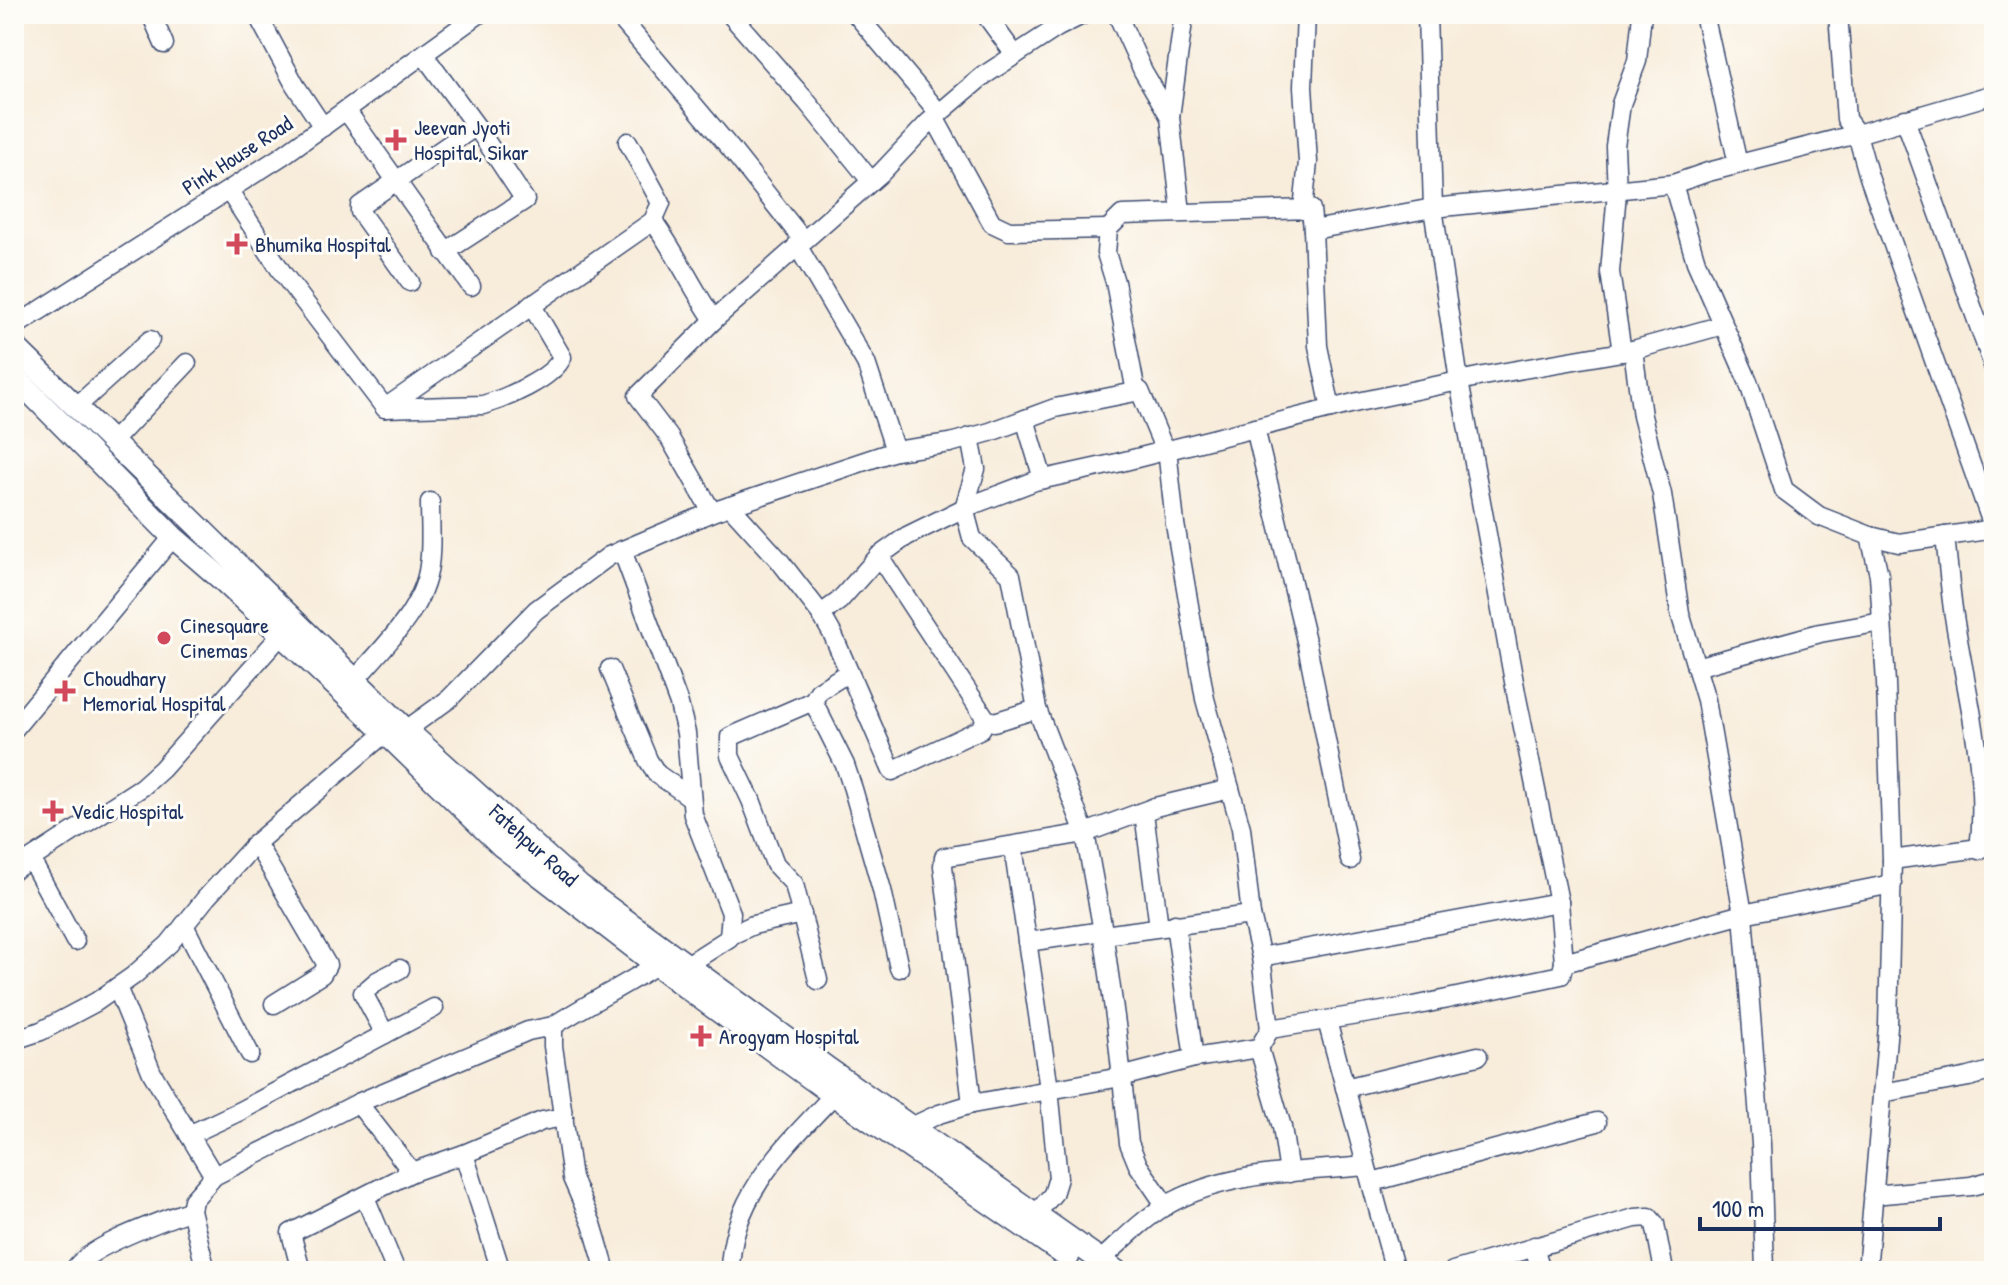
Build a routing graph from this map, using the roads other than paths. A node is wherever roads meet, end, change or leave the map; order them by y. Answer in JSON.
{"nodes":[{"id":1,"x":151,"y":14,"type":"edge"},
{"id":2,"x":257,"y":14,"type":"edge"},
{"id":3,"x":479,"y":14,"type":"edge"},
{"id":4,"x":617,"y":14,"type":"edge"},
{"id":5,"x":730,"y":14,"type":"edge"},
{"id":6,"x":856,"y":14,"type":"edge"},
{"id":7,"x":985,"y":14,"type":"edge"},
{"id":8,"x":1084,"y":14,"type":"edge"},
{"id":9,"x":1117,"y":14,"type":"edge"},
{"id":10,"x":1184,"y":14,"type":"edge"},
{"id":11,"x":1306,"y":14,"type":"edge"},
{"id":12,"x":1427,"y":14,"type":"edge"},
{"id":13,"x":1642,"y":14,"type":"edge"},
{"id":14,"x":1704,"y":14,"type":"edge"},
{"id":15,"x":1838,"y":14,"type":"edge"},
{"id":16,"x":164,"y":44,"type":"dead end"},
{"id":17,"x":424,"y":55,"type":"junction"},
{"id":18,"x":1015,"y":55,"type":"junction"},
{"id":19,"x":1994,"y":94,"type":"edge"},
{"id":20,"x":346,"y":110,"type":"junction"},
{"id":21,"x":937,"y":115,"type":"junction"},
{"id":22,"x":1170,"y":117,"type":"junction"},
{"id":23,"x":1905,"y":119,"type":"junction"},
{"id":24,"x":476,"y":126,"type":"junction"},
{"id":25,"x":323,"y":127,"type":"junction"},
{"id":26,"x":1857,"y":134,"type":"junction"},
{"id":27,"x":628,"y":142,"type":"dead end"},
{"id":28,"x":1738,"y":164,"type":"junction"},
{"id":29,"x":398,"y":181,"type":"junction"},
{"id":30,"x":871,"y":181,"type":"junction"},
{"id":31,"x":1673,"y":184,"type":"junction"},
{"id":32,"x":229,"y":191,"type":"junction"},
{"id":33,"x":1617,"y":192,"type":"junction"},
{"id":34,"x":1433,"y":208,"type":"junction"},
{"id":35,"x":1303,"y":210,"type":"junction"},
{"id":36,"x":1181,"y":212,"type":"junction"},
{"id":37,"x":653,"y":221,"type":"junction"},
{"id":38,"x":1108,"y":229,"type":"junction"},
{"id":39,"x":1313,"y":230,"type":"junction"},
{"id":40,"x":800,"y":243,"type":"junction"},
{"id":41,"x":445,"y":252,"type":"junction"},
{"id":42,"x":410,"y":282,"type":"dead end"},
{"id":43,"x":471,"y":286,"type":"dead end"},
{"id":44,"x":531,"y":304,"type":"junction"},
{"id":45,"x":714,"y":320,"type":"junction"},
{"id":46,"x":1723,"y":325,"type":"junction"},
{"id":47,"x":14,"y":327,"type":"edge"},
{"id":48,"x":150,"y":340,"type":"dead end"},
{"id":49,"x":14,"y":346,"type":"edge"},
{"id":50,"x":1627,"y":351,"type":"junction"},
{"id":51,"x":187,"y":363,"type":"dead end"},
{"id":52,"x":1994,"y":368,"type":"edge"},
{"id":53,"x":14,"y":376,"type":"edge"},
{"id":54,"x":1459,"y":381,"type":"junction"},
{"id":55,"x":1136,"y":392,"type":"junction"},
{"id":56,"x":76,"y":407,"type":"junction"},
{"id":57,"x":385,"y":408,"type":"junction"},
{"id":58,"x":1331,"y":409,"type":"junction"},
{"id":59,"x":1025,"y":419,"type":"junction"},
{"id":60,"x":1255,"y":428,"type":"junction"},
{"id":61,"x":970,"y":437,"type":"junction"},
{"id":62,"x":112,"y":442,"type":"junction"},
{"id":63,"x":1164,"y":450,"type":"junction"},
{"id":64,"x":895,"y":451,"type":"junction"},
{"id":65,"x":1043,"y":479,"type":"junction"},
{"id":66,"x":430,"y":502,"type":"dead end"},
{"id":67,"x":964,"y":508,"type":"junction"},
{"id":68,"x":721,"y":509,"type":"junction"},
{"id":69,"x":1994,"y":529,"type":"edge"},
{"id":70,"x":1870,"y":536,"type":"junction"},
{"id":71,"x":1945,"y":536,"type":"junction"},
{"id":72,"x":173,"y":537,"type":"junction"},
{"id":73,"x":622,"y":550,"type":"junction"},
{"id":74,"x":879,"y":556,"type":"junction"},
{"id":75,"x":821,"y":614,"type":"junction"},
{"id":76,"x":1882,"y":622,"type":"junction"},
{"id":77,"x":281,"y":635,"type":"junction"},
{"id":78,"x":1696,"y":667,"type":"junction"},
{"id":79,"x":610,"y":669,"type":"dead end"},
{"id":80,"x":849,"y":672,"type":"junction"},
{"id":81,"x":355,"y":680,"type":"junction"},
{"id":82,"x":14,"y":697,"type":"edge"},
{"id":83,"x":813,"y":701,"type":"junction"},
{"id":84,"x":1037,"y":709,"type":"junction"},
{"id":85,"x":27,"y":713,"type":"junction"},
{"id":86,"x":986,"y":719,"type":"junction"},
{"id":87,"x":14,"y":729,"type":"edge"},
{"id":88,"x":396,"y":731,"type":"junction"},
{"id":89,"x":1230,"y":789,"type":"junction"},
{"id":90,"x":690,"y":797,"type":"junction"},
{"id":91,"x":1155,"y":807,"type":"junction"},
{"id":92,"x":1085,"y":833,"type":"junction"},
{"id":93,"x":256,"y":843,"type":"junction"},
{"id":94,"x":1013,"y":846,"type":"junction"},
{"id":95,"x":1987,"y":848,"type":"edge"},
{"id":96,"x":31,"y":860,"type":"junction"},
{"id":97,"x":1350,"y":860,"type":"dead end"},
{"id":98,"x":1892,"y":860,"type":"junction"},
{"id":99,"x":14,"y":870,"type":"edge"},
{"id":100,"x":1892,"y":884,"type":"junction"},
{"id":101,"x":1559,"y":902,"type":"junction"},
{"id":102,"x":802,"y":914,"type":"junction"},
{"id":103,"x":1743,"y":914,"type":"junction"},
{"id":104,"x":1251,"y":915,"type":"junction"},
{"id":105,"x":184,"y":925,"type":"junction"},
{"id":106,"x":1167,"y":926,"type":"junction"},
{"id":107,"x":1103,"y":933,"type":"junction"},
{"id":108,"x":729,"y":936,"type":"junction"},
{"id":109,"x":75,"y":941,"type":"dead end"},
{"id":110,"x":1027,"y":942,"type":"junction"},
{"id":111,"x":1261,"y":957,"type":"junction"},
{"id":112,"x":672,"y":961,"type":"junction"},
{"id":113,"x":1564,"y":963,"type":"junction"},
{"id":114,"x":899,"y":968,"type":"dead end"},
{"id":115,"x":400,"y":969,"type":"dead end"},
{"id":116,"x":818,"y":980,"type":"dead end"},
{"id":117,"x":117,"y":987,"type":"junction"},
{"id":118,"x":274,"y":1004,"type":"dead end"},
{"id":119,"x":434,"y":1008,"type":"dead end"},
{"id":120,"x":1327,"y":1021,"type":"junction"},
{"id":121,"x":553,"y":1026,"type":"junction"},
{"id":122,"x":1270,"y":1029,"type":"junction"},
{"id":123,"x":385,"y":1034,"type":"junction"},
{"id":124,"x":14,"y":1040,"type":"edge"},
{"id":125,"x":1259,"y":1048,"type":"junction"},
{"id":126,"x":250,"y":1054,"type":"dead end"},
{"id":127,"x":1478,"y":1056,"type":"dead end"},
{"id":128,"x":1194,"y":1058,"type":"junction"},
{"id":129,"x":1994,"y":1070,"type":"edge"},
{"id":130,"x":1121,"y":1077,"type":"junction"},
{"id":131,"x":840,"y":1088,"type":"junction"},
{"id":132,"x":1345,"y":1088,"type":"junction"},
{"id":133,"x":1049,"y":1089,"type":"junction"},
{"id":134,"x":1882,"y":1093,"type":"junction"},
{"id":135,"x":358,"y":1103,"type":"junction"},
{"id":136,"x":972,"y":1104,"type":"junction"},
{"id":137,"x":564,"y":1117,"type":"junction"},
{"id":138,"x":1597,"y":1122,"type":"dead end"},
{"id":139,"x":911,"y":1127,"type":"junction"},
{"id":140,"x":189,"y":1135,"type":"junction"},
{"id":141,"x":464,"y":1154,"type":"junction"},
{"id":142,"x":412,"y":1172,"type":"junction"},
{"id":143,"x":1289,"y":1173,"type":"junction"},
{"id":144,"x":1369,"y":1174,"type":"junction"},
{"id":145,"x":214,"y":1176,"type":"junction"},
{"id":146,"x":1994,"y":1180,"type":"edge"},
{"id":147,"x":1873,"y":1195,"type":"junction"},
{"id":148,"x":365,"y":1197,"type":"junction"},
{"id":149,"x":1166,"y":1206,"type":"junction"},
{"id":150,"x":191,"y":1210,"type":"junction"},
{"id":151,"x":1035,"y":1215,"type":"junction"},
{"id":152,"x":1534,"y":1246,"type":"junction"},
{"id":153,"x":1102,"y":1268,"type":"edge"},
{"id":154,"x":74,"y":1271,"type":"edge"},
{"id":155,"x":206,"y":1271,"type":"edge"},
{"id":156,"x":301,"y":1271,"type":"edge"},
{"id":157,"x":396,"y":1271,"type":"edge"},
{"id":158,"x":501,"y":1271,"type":"edge"},
{"id":159,"x":606,"y":1271,"type":"edge"},
{"id":160,"x":730,"y":1271,"type":"edge"},
{"id":161,"x":1395,"y":1271,"type":"edge"},
{"id":162,"x":1453,"y":1271,"type":"edge"},
{"id":163,"x":1541,"y":1271,"type":"edge"},
{"id":164,"x":1664,"y":1271,"type":"edge"},
{"id":165,"x":1765,"y":1271,"type":"edge"},
{"id":166,"x":1867,"y":1271,"type":"edge"}],
"edges":[{"from":1,"to":16,"type":"street"},
{"from":2,"to":25,"type":"street"},
{"from":3,"to":17,"type":"street","name":"Pink House Road"},
{"from":4,"to":40,"type":"street"},
{"from":5,"to":30,"type":"street"},
{"from":6,"to":21,"type":"street"},
{"from":7,"to":18,"type":"street"},
{"from":8,"to":18,"type":"street"},
{"from":9,"to":22,"type":"street"},
{"from":10,"to":22,"type":"street"},
{"from":11,"to":35,"type":"street"},
{"from":12,"to":34,"type":"street"},
{"from":13,"to":33,"type":"street"},
{"from":14,"to":28,"type":"street"},
{"from":15,"to":26,"type":"street"},
{"from":17,"to":20,"type":"street","name":"Pink House Road"},
{"from":17,"to":24,"type":"street"},
{"from":18,"to":21,"type":"street"},
{"from":19,"to":23,"type":"street"},
{"from":20,"to":25,"type":"street","name":"Pink House Road"},
{"from":20,"to":29,"type":"street"},
{"from":21,"to":30,"type":"street"},
{"from":21,"to":38,"type":"street"},
{"from":22,"to":36,"type":"street"},
{"from":23,"to":26,"type":"street"},
{"from":23,"to":52,"type":"street"},
{"from":24,"to":29,"type":"street"},
{"from":24,"to":41,"type":"street"},
{"from":25,"to":32,"type":"street","name":"Pink House Road"},
{"from":26,"to":28,"type":"street"},
{"from":26,"to":69,"type":"street"},
{"from":27,"to":37,"type":"street"},
{"from":28,"to":31,"type":"street"},
{"from":29,"to":41,"type":"street"},
{"from":29,"to":42,"type":"street"},
{"from":30,"to":40,"type":"street"},
{"from":31,"to":33,"type":"street"},
{"from":31,"to":46,"type":"street"},
{"from":32,"to":47,"type":"street","name":"Pink House Road"},
{"from":32,"to":57,"type":"street"},
{"from":33,"to":34,"type":"street"},
{"from":33,"to":50,"type":"street"},
{"from":34,"to":39,"type":"street"},
{"from":34,"to":54,"type":"street"},
{"from":35,"to":36,"type":"street"},
{"from":35,"to":39,"type":"street"},
{"from":36,"to":38,"type":"street"},
{"from":37,"to":44,"type":"street"},
{"from":37,"to":45,"type":"street"},
{"from":38,"to":55,"type":"street"},
{"from":39,"to":58,"type":"street"},
{"from":40,"to":45,"type":"street"},
{"from":40,"to":64,"type":"street"},
{"from":41,"to":43,"type":"street"},
{"from":44,"to":57,"type":"street"},
{"from":44,"to":57,"type":"street"},
{"from":45,"to":68,"type":"street"},
{"from":46,"to":50,"type":"street"},
{"from":46,"to":70,"type":"street"},
{"from":48,"to":56,"type":"street"},
{"from":49,"to":56,"type":"street","name":"Fatehpur Road"},
{"from":50,"to":54,"type":"street"},
{"from":50,"to":78,"type":"street"},
{"from":51,"to":62,"type":"street"},
{"from":53,"to":72,"type":"street"},
{"from":54,"to":58,"type":"street"},
{"from":54,"to":101,"type":"street"},
{"from":55,"to":59,"type":"street"},
{"from":55,"to":63,"type":"street"},
{"from":56,"to":62,"type":"street","name":"Fatehpur Road"},
{"from":58,"to":60,"type":"street"},
{"from":59,"to":61,"type":"street"},
{"from":59,"to":65,"type":"street"},
{"from":60,"to":63,"type":"street"},
{"from":60,"to":97,"type":"street"},
{"from":61,"to":64,"type":"street"},
{"from":61,"to":67,"type":"street"},
{"from":62,"to":81,"type":"street","name":"Fatehpur Road"},
{"from":63,"to":65,"type":"street"},
{"from":63,"to":89,"type":"street"},
{"from":64,"to":68,"type":"street"},
{"from":65,"to":67,"type":"street"},
{"from":66,"to":81,"type":"street"},
{"from":67,"to":74,"type":"street"},
{"from":67,"to":84,"type":"street"},
{"from":68,"to":73,"type":"street"},
{"from":68,"to":75,"type":"street"},
{"from":69,"to":71,"type":"street"},
{"from":70,"to":71,"type":"street"},
{"from":70,"to":76,"type":"street"},
{"from":71,"to":95,"type":"street"},
{"from":72,"to":77,"type":"street"},
{"from":72,"to":85,"type":"street"},
{"from":73,"to":88,"type":"street"},
{"from":73,"to":90,"type":"street"},
{"from":74,"to":75,"type":"street"},
{"from":74,"to":86,"type":"street"},
{"from":75,"to":80,"type":"street"},
{"from":76,"to":78,"type":"street"},
{"from":76,"to":98,"type":"street"},
{"from":77,"to":88,"type":"street"},
{"from":77,"to":96,"type":"street"},
{"from":78,"to":103,"type":"street"},
{"from":79,"to":90,"type":"street"},
{"from":80,"to":83,"type":"street"},
{"from":80,"to":86,"type":"street"},
{"from":81,"to":88,"type":"street","name":"Fatehpur Road"},
{"from":82,"to":85,"type":"street"},
{"from":83,"to":102,"type":"street"},
{"from":83,"to":114,"type":"street"},
{"from":84,"to":86,"type":"street"},
{"from":84,"to":92,"type":"street"},
{"from":85,"to":87,"type":"street"},
{"from":88,"to":93,"type":"street"},
{"from":88,"to":112,"type":"street","name":"Fatehpur Road"},
{"from":89,"to":91,"type":"street"},
{"from":89,"to":104,"type":"street"},
{"from":90,"to":108,"type":"street"},
{"from":91,"to":92,"type":"street"},
{"from":91,"to":106,"type":"street"},
{"from":92,"to":94,"type":"street"},
{"from":92,"to":107,"type":"street"},
{"from":93,"to":105,"type":"street"},
{"from":93,"to":118,"type":"street"},
{"from":94,"to":110,"type":"street"},
{"from":94,"to":136,"type":"street"},
{"from":95,"to":98,"type":"street"},
{"from":96,"to":99,"type":"street"},
{"from":96,"to":109,"type":"street"},
{"from":98,"to":100,"type":"street"},
{"from":100,"to":103,"type":"street"},
{"from":100,"to":134,"type":"street"},
{"from":101,"to":111,"type":"street"},
{"from":101,"to":113,"type":"street"},
{"from":102,"to":108,"type":"street"},
{"from":102,"to":116,"type":"street"},
{"from":103,"to":113,"type":"street"},
{"from":103,"to":165,"type":"street"},
{"from":104,"to":106,"type":"street"},
{"from":104,"to":111,"type":"street"},
{"from":105,"to":117,"type":"street"},
{"from":105,"to":126,"type":"street"},
{"from":106,"to":107,"type":"street"},
{"from":106,"to":128,"type":"street"},
{"from":107,"to":110,"type":"street"},
{"from":107,"to":130,"type":"street"},
{"from":108,"to":112,"type":"street"},
{"from":110,"to":133,"type":"street"},
{"from":111,"to":122,"type":"street"},
{"from":112,"to":121,"type":"street"},
{"from":112,"to":131,"type":"street","name":"Fatehpur Road"},
{"from":113,"to":120,"type":"street"},
{"from":115,"to":123,"type":"street"},
{"from":117,"to":124,"type":"street"},
{"from":117,"to":140,"type":"street"},
{"from":119,"to":123,"type":"street"},
{"from":120,"to":122,"type":"street"},
{"from":120,"to":132,"type":"street"},
{"from":121,"to":135,"type":"street"},
{"from":121,"to":137,"type":"street"},
{"from":122,"to":125,"type":"street"},
{"from":123,"to":140,"type":"street"},
{"from":125,"to":128,"type":"street"},
{"from":125,"to":143,"type":"street"},
{"from":127,"to":132,"type":"street"},
{"from":128,"to":130,"type":"street"},
{"from":129,"to":134,"type":"street"},
{"from":130,"to":133,"type":"street"},
{"from":130,"to":149,"type":"street"},
{"from":131,"to":139,"type":"street","name":"Fatehpur Road"},
{"from":131,"to":153,"type":"street"},
{"from":131,"to":160,"type":"street"},
{"from":132,"to":144,"type":"street"},
{"from":133,"to":136,"type":"street"},
{"from":133,"to":151,"type":"street"},
{"from":134,"to":147,"type":"street"},
{"from":135,"to":142,"type":"street"},
{"from":135,"to":145,"type":"street"},
{"from":136,"to":139,"type":"street"},
{"from":137,"to":141,"type":"street"},
{"from":137,"to":159,"type":"street"},
{"from":138,"to":144,"type":"street"},
{"from":139,"to":151,"type":"street","name":"Fatehpur Road"},
{"from":140,"to":145,"type":"street"},
{"from":141,"to":142,"type":"street"},
{"from":141,"to":158,"type":"street"},
{"from":142,"to":148,"type":"street"},
{"from":143,"to":144,"type":"street"},
{"from":143,"to":149,"type":"street"},
{"from":144,"to":161,"type":"street"},
{"from":145,"to":150,"type":"street"},
{"from":146,"to":147,"type":"street"},
{"from":147,"to":166,"type":"street"},
{"from":148,"to":156,"type":"street"},
{"from":148,"to":157,"type":"street"},
{"from":149,"to":153,"type":"street"},
{"from":150,"to":154,"type":"street"},
{"from":150,"to":155,"type":"street"},
{"from":151,"to":153,"type":"street","name":"Fatehpur Road"},
{"from":152,"to":162,"type":"street"},
{"from":152,"to":163,"type":"street"},
{"from":152,"to":164,"type":"street"}]}
